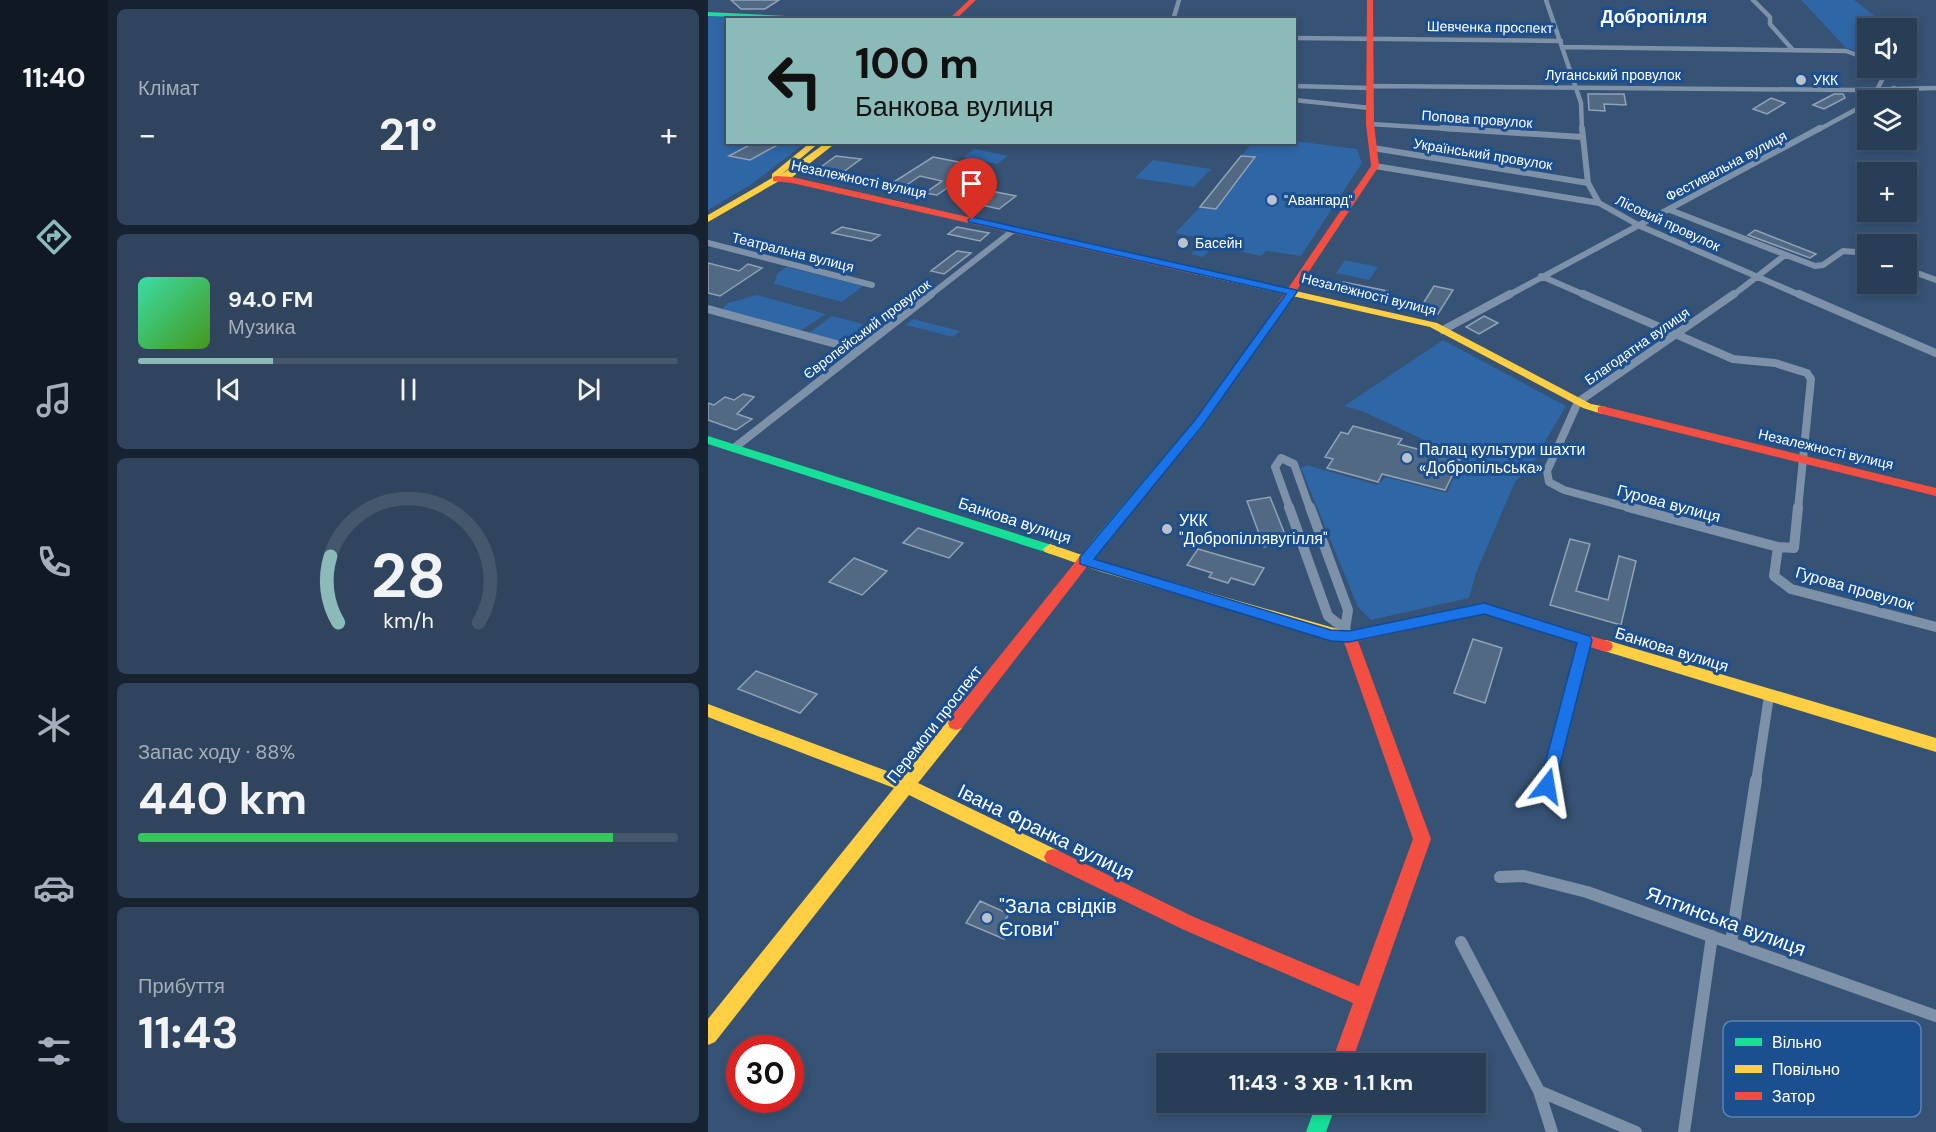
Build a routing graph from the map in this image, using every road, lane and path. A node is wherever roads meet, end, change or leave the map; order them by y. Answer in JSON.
{"nodes":[{"id":1,"x":973,"y":0,"type":"edge"},
{"id":2,"x":1179,"y":0,"type":"edge"},
{"id":3,"x":1370,"y":0,"type":"edge"},
{"id":4,"x":1546,"y":0,"type":"edge"},
{"id":5,"x":1754,"y":0,"type":"edge"},
{"id":6,"x":708,"y":14,"type":"edge"},
{"id":7,"x":787,"y":18,"type":"edge"},
{"id":8,"x":953,"y":18,"type":"edge"},
{"id":9,"x":1172,"y":18,"type":"edge"},
{"id":10,"x":1296,"y":36,"type":"edge"},
{"id":11,"x":1370,"y":39,"type":"junction"},
{"id":12,"x":1562,"y":44,"type":"junction"},
{"id":13,"x":1793,"y":50,"type":"junction"},
{"id":14,"x":1857,"y":55,"type":"edge"},
{"id":15,"x":1883,"y":78,"type":"edge"},
{"id":16,"x":1296,"y":86,"type":"edge"},
{"id":17,"x":1576,"y":86,"type":"junction"},
{"id":18,"x":1370,"y":87,"type":"junction"},
{"id":19,"x":1896,"y":87,"type":"junction"},
{"id":20,"x":1878,"y":88,"type":"junction"},
{"id":21,"x":1936,"y":88,"type":"edge"},
{"id":22,"x":1856,"y":90,"type":"junction"},
{"id":23,"x":1890,"y":90,"type":"edge"},
{"id":24,"x":1857,"y":94,"type":"edge"},
{"id":25,"x":1296,"y":100,"type":"edge"},
{"id":26,"x":1370,"y":108,"type":"junction"},
{"id":27,"x":1857,"y":109,"type":"edge"},
{"id":28,"x":1370,"y":124,"type":"junction"},
{"id":29,"x":1582,"y":137,"type":"junction"},
{"id":30,"x":813,"y":144,"type":"edge"},
{"id":31,"x":830,"y":144,"type":"edge"},
{"id":32,"x":1373,"y":148,"type":"junction"},
{"id":33,"x":1375,"y":165,"type":"junction"},
{"id":34,"x":776,"y":179,"type":"junction"},
{"id":35,"x":1588,"y":183,"type":"junction"},
{"id":36,"x":1599,"y":203,"type":"junction"},
{"id":37,"x":1670,"y":210,"type":"junction"},
{"id":38,"x":708,"y":219,"type":"edge"},
{"id":39,"x":1638,"y":223,"type":"junction"},
{"id":40,"x":1014,"y":229,"type":"junction"},
{"id":41,"x":708,"y":243,"type":"edge"},
{"id":42,"x":1857,"y":252,"type":"edge"},
{"id":43,"x":1785,"y":255,"type":"junction"},
{"id":44,"x":1917,"y":272,"type":"edge"},
{"id":45,"x":1541,"y":276,"type":"junction"},
{"id":46,"x":1759,"y":277,"type":"junction"},
{"id":47,"x":1936,"y":280,"type":"edge"},
{"id":48,"x":872,"y":285,"type":"dead end"},
{"id":49,"x":1292,"y":292,"type":"junction"},
{"id":50,"x":708,"y":309,"type":"edge"},
{"id":51,"x":1443,"y":330,"type":"junction"},
{"id":52,"x":1673,"y":335,"type":"junction"},
{"id":53,"x":858,"y":350,"type":"junction"},
{"id":54,"x":1936,"y":353,"type":"edge"},
{"id":55,"x":1578,"y":402,"type":"junction"},
{"id":56,"x":708,"y":440,"type":"edge"},
{"id":57,"x":734,"y":448,"type":"junction"},
{"id":58,"x":1803,"y":461,"type":"junction"},
{"id":59,"x":1552,"y":486,"type":"joint"},
{"id":60,"x":1936,"y":492,"type":"edge"},
{"id":61,"x":1778,"y":547,"type":"junction"},
{"id":62,"x":1085,"y":561,"type":"junction"},
{"id":63,"x":1936,"y":627,"type":"edge"},
{"id":64,"x":1347,"y":633,"type":"junction"},
{"id":65,"x":1585,"y":640,"type":"junction"},
{"id":66,"x":1769,"y":696,"type":"junction"},
{"id":67,"x":708,"y":710,"type":"edge"},
{"id":68,"x":1936,"y":745,"type":"edge"},
{"id":69,"x":906,"y":785,"type":"junction"},
{"id":70,"x":1547,"y":786,"type":"dead end"},
{"id":71,"x":1500,"y":877,"type":"dead end"},
{"id":72,"x":1712,"y":936,"type":"junction"},
{"id":73,"x":1461,"y":942,"type":"dead end"},
{"id":74,"x":1731,"y":943,"type":"junction"},
{"id":75,"x":1364,"y":998,"type":"junction"},
{"id":76,"x":1936,"y":1016,"type":"edge"},
{"id":77,"x":708,"y":1035,"type":"edge"},
{"id":78,"x":1345,"y":1053,"type":"edge"},
{"id":79,"x":1539,"y":1091,"type":"junction"},
{"id":80,"x":1323,"y":1113,"type":"edge"},
{"id":81,"x":1316,"y":1132,"type":"edge"},
{"id":82,"x":1552,"y":1132,"type":"edge"},
{"id":83,"x":1636,"y":1132,"type":"edge"},
{"id":84,"x":1684,"y":1132,"type":"edge"}],
"edges":[{"from":1,"to":8,"type":"street"},
{"from":2,"to":9,"type":"street"},
{"from":3,"to":11,"type":"street"},
{"from":4,"to":12,"type":"street"},
{"from":5,"to":13,"type":"street"},
{"from":6,"to":7,"type":"street"},
{"from":10,"to":11,"type":"street","name":"Шевченка проспект"},
{"from":11,"to":12,"type":"street","name":"Шевченка проспект"},
{"from":11,"to":18,"type":"street"},
{"from":12,"to":13,"type":"street","name":"Шевченка проспект"},
{"from":12,"to":17,"type":"street"},
{"from":13,"to":14,"type":"street","name":"Шевченка проспект"},
{"from":15,"to":20,"type":"street"},
{"from":16,"to":18,"type":"street","name":"Луганський провулок"},
{"from":17,"to":18,"type":"street","name":"Луганський провулок"},
{"from":17,"to":22,"type":"street","name":"Луганський провулок"},
{"from":17,"to":29,"type":"street"},
{"from":18,"to":26,"type":"street"},
{"from":19,"to":20,"type":"street"},
{"from":19,"to":21,"type":"street"},
{"from":19,"to":23,"type":"street"},
{"from":20,"to":22,"type":"street"},
{"from":22,"to":24,"type":"street"},
{"from":25,"to":26,"type":"street"},
{"from":26,"to":28,"type":"street"},
{"from":27,"to":37,"type":"street","name":"Фестивальна вулиця"},
{"from":28,"to":29,"type":"street","name":"Попова провулок"},
{"from":28,"to":32,"type":"street"},
{"from":29,"to":35,"type":"street"},
{"from":30,"to":34,"type":"street"},
{"from":31,"to":34,"type":"street"},
{"from":32,"to":33,"type":"street"},
{"from":32,"to":35,"type":"street","name":"Український провулок"},
{"from":33,"to":36,"type":"street","name":"Лісовий провулок"},
{"from":33,"to":49,"type":"street"},
{"from":34,"to":38,"type":"street"},
{"from":34,"to":40,"type":"street","name":"Незалежності вулиця"},
{"from":35,"to":36,"type":"street"},
{"from":36,"to":39,"type":"street","name":"Лісовий провулок"},
{"from":37,"to":39,"type":"street","name":"Фестивальна вулиця"},
{"from":37,"to":43,"type":"street"},
{"from":39,"to":45,"type":"street","name":"Фестивальна вулиця"},
{"from":39,"to":46,"type":"street","name":"Лісовий провулок"},
{"from":40,"to":49,"type":"street","name":"Незалежності вулиця"},
{"from":40,"to":53,"type":"street","name":"Європейський провулок"},
{"from":41,"to":48,"type":"street","name":"Театральна вулиця"},
{"from":42,"to":43,"type":"street"},
{"from":43,"to":46,"type":"street","name":"Благодатна вулиця"},
{"from":44,"to":47,"type":"street"},
{"from":45,"to":51,"type":"street","name":"Фестивальна вулиця"},
{"from":45,"to":52,"type":"street"},
{"from":46,"to":52,"type":"street","name":"Благодатна вулиця"},
{"from":46,"to":54,"type":"street","name":"Лісовий провулок"},
{"from":49,"to":51,"type":"street","name":"Незалежності вулиця"},
{"from":49,"to":62,"type":"street","name":"Перемоги проспект"},
{"from":50,"to":53,"type":"street"},
{"from":51,"to":55,"type":"street","name":"Незалежності вулиця"},
{"from":52,"to":55,"type":"street","name":"Благодатна вулиця"},
{"from":52,"to":58,"type":"street","name":"Гурова провулок"},
{"from":53,"to":57,"type":"street","name":"Європейський провулок"},
{"from":55,"to":58,"type":"street","name":"Незалежності вулиця"},
{"from":55,"to":59,"type":"street","name":"Благодатна вулиця"},
{"from":56,"to":57,"type":"street","name":"Банкова вулиця"},
{"from":57,"to":62,"type":"street","name":"Банкова вулиця"},
{"from":58,"to":60,"type":"street","name":"Незалежності вулиця"},
{"from":58,"to":61,"type":"street","name":"Гурова провулок"},
{"from":59,"to":61,"type":"street","name":"Гурова вулиця"},
{"from":61,"to":63,"type":"street","name":"Гурова провулок"},
{"from":62,"to":64,"type":"street","name":"Банкова вулиця"},
{"from":62,"to":69,"type":"street","name":"Перемоги проспект"},
{"from":64,"to":64,"type":"street"},
{"from":64,"to":65,"type":"street","name":"Банкова вулиця"},
{"from":64,"to":75,"type":"street"},
{"from":65,"to":66,"type":"street","name":"Банкова вулиця"},
{"from":65,"to":70,"type":"street"},
{"from":66,"to":68,"type":"street","name":"Банкова вулиця"},
{"from":66,"to":74,"type":"street"},
{"from":67,"to":69,"type":"street","name":"Івана Франка вулиця"},
{"from":69,"to":75,"type":"street","name":"Івана Франка вулиця"},
{"from":69,"to":77,"type":"street","name":"Перемоги проспект"},
{"from":71,"to":72,"type":"street","name":"Ялтинська вулиця"},
{"from":72,"to":74,"type":"street","name":"Ялтинська вулиця"},
{"from":72,"to":84,"type":"street"},
{"from":73,"to":79,"type":"street"},
{"from":74,"to":76,"type":"street","name":"Ялтинська вулиця"},
{"from":75,"to":78,"type":"street"},
{"from":79,"to":82,"type":"street"},
{"from":79,"to":83,"type":"street"},
{"from":80,"to":81,"type":"street"}]}
